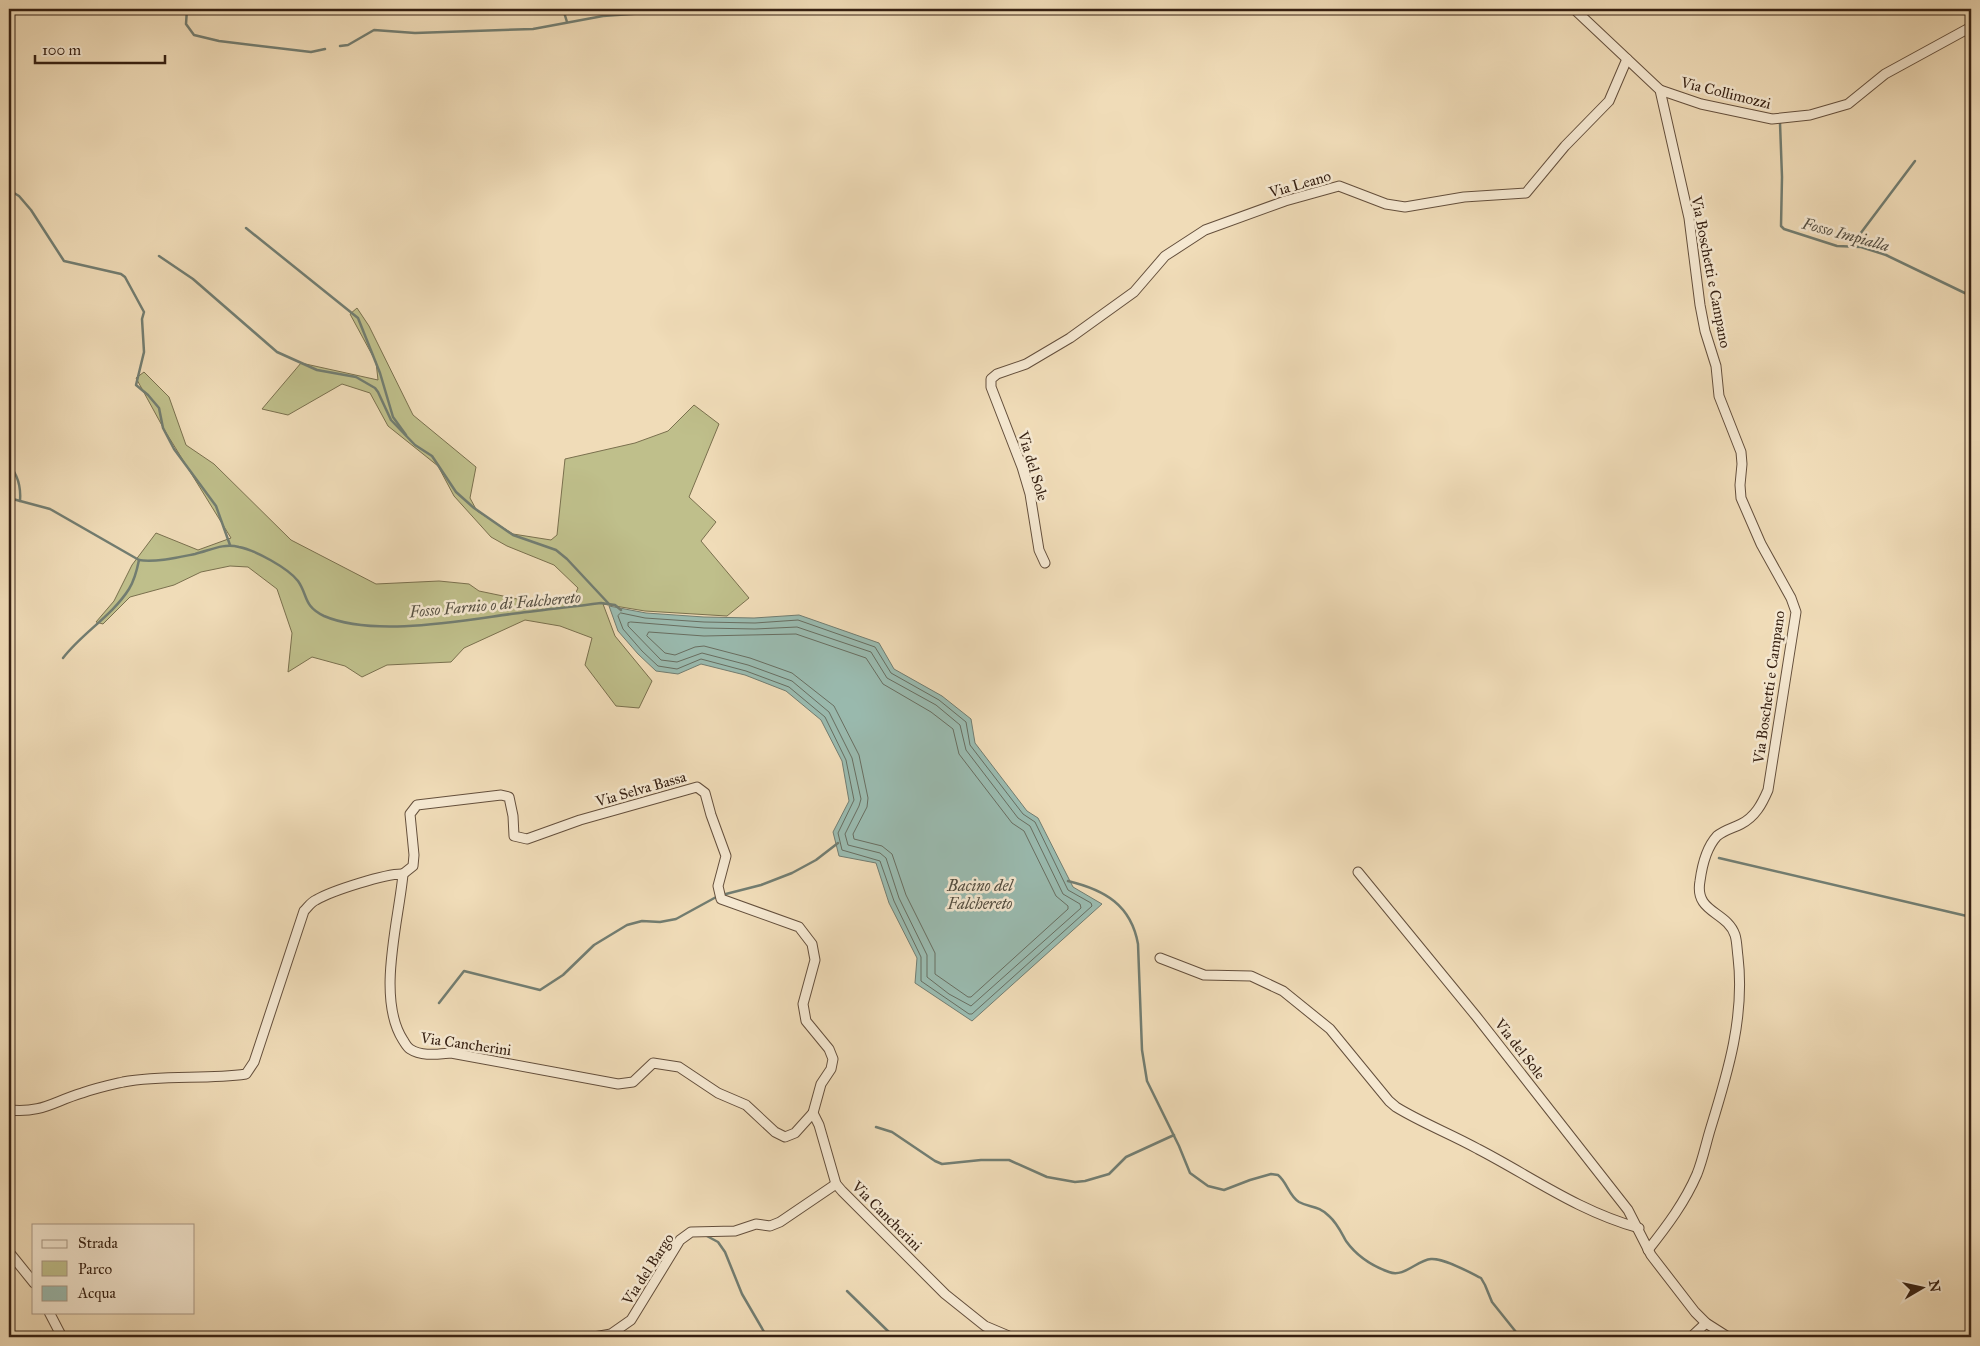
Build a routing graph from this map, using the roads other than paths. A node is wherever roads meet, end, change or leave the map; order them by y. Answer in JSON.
{"nodes":[{"id":1,"x":1574,"y":9,"type":"edge"},
{"id":2,"x":1971,"y":27,"type":"edge"},
{"id":3,"x":1627,"y":59,"type":"junction"},
{"id":4,"x":1660,"y":90,"type":"junction"},
{"id":5,"x":991,"y":379,"type":"joint"},
{"id":6,"x":1045,"y":563,"type":"dead end"},
{"id":7,"x":1358,"y":872,"type":"dead end"},
{"id":8,"x":403,"y":874,"type":"junction"},
{"id":9,"x":1160,"y":958,"type":"dead end"},
{"id":10,"x":9,"y":1110,"type":"edge"},
{"id":11,"x":814,"y":1113,"type":"junction"},
{"id":12,"x":836,"y":1184,"type":"junction"},
{"id":13,"x":1638,"y":1228,"type":"junction"},
{"id":14,"x":1648,"y":1250,"type":"junction"},
{"id":15,"x":9,"y":1252,"type":"edge"},
{"id":16,"x":32,"y":1281,"type":"edge"},
{"id":17,"x":50,"y":1314,"type":"edge"},
{"id":18,"x":1706,"y":1323,"type":"junction"},
{"id":19,"x":62,"y":1337,"type":"edge"},
{"id":20,"x":594,"y":1337,"type":"edge"},
{"id":21,"x":1011,"y":1337,"type":"edge"},
{"id":22,"x":1691,"y":1337,"type":"edge"},
{"id":23,"x":1728,"y":1337,"type":"edge"}],
"edges":[{"from":1,"to":3,"type":"street"},
{"from":2,"to":4,"type":"street","name":"Via Collimozzi"},
{"from":3,"to":4,"type":"street"},
{"from":3,"to":5,"type":"street","name":"Via Leano"},
{"from":4,"to":14,"type":"street","name":"Via Boschetti e Campano"},
{"from":5,"to":6,"type":"street","name":"Via del Sole"},
{"from":7,"to":13,"type":"street","name":"Via del Sole"},
{"from":8,"to":10,"type":"street"},
{"from":8,"to":11,"type":"street","name":"Via Cancherini"},
{"from":8,"to":11,"type":"street","name":"Via Selva Bassa"},
{"from":9,"to":13,"type":"street"},
{"from":11,"to":12,"type":"street","name":"Via Cancherini"},
{"from":12,"to":20,"type":"street","name":"Via del Bargo"},
{"from":12,"to":21,"type":"street","name":"Via Cancherini"},
{"from":13,"to":14,"type":"street","name":"Via del Sole"},
{"from":14,"to":18,"type":"street"},
{"from":15,"to":16,"type":"street"},
{"from":17,"to":19,"type":"street"},
{"from":18,"to":22,"type":"street"},
{"from":18,"to":23,"type":"street"}]}
